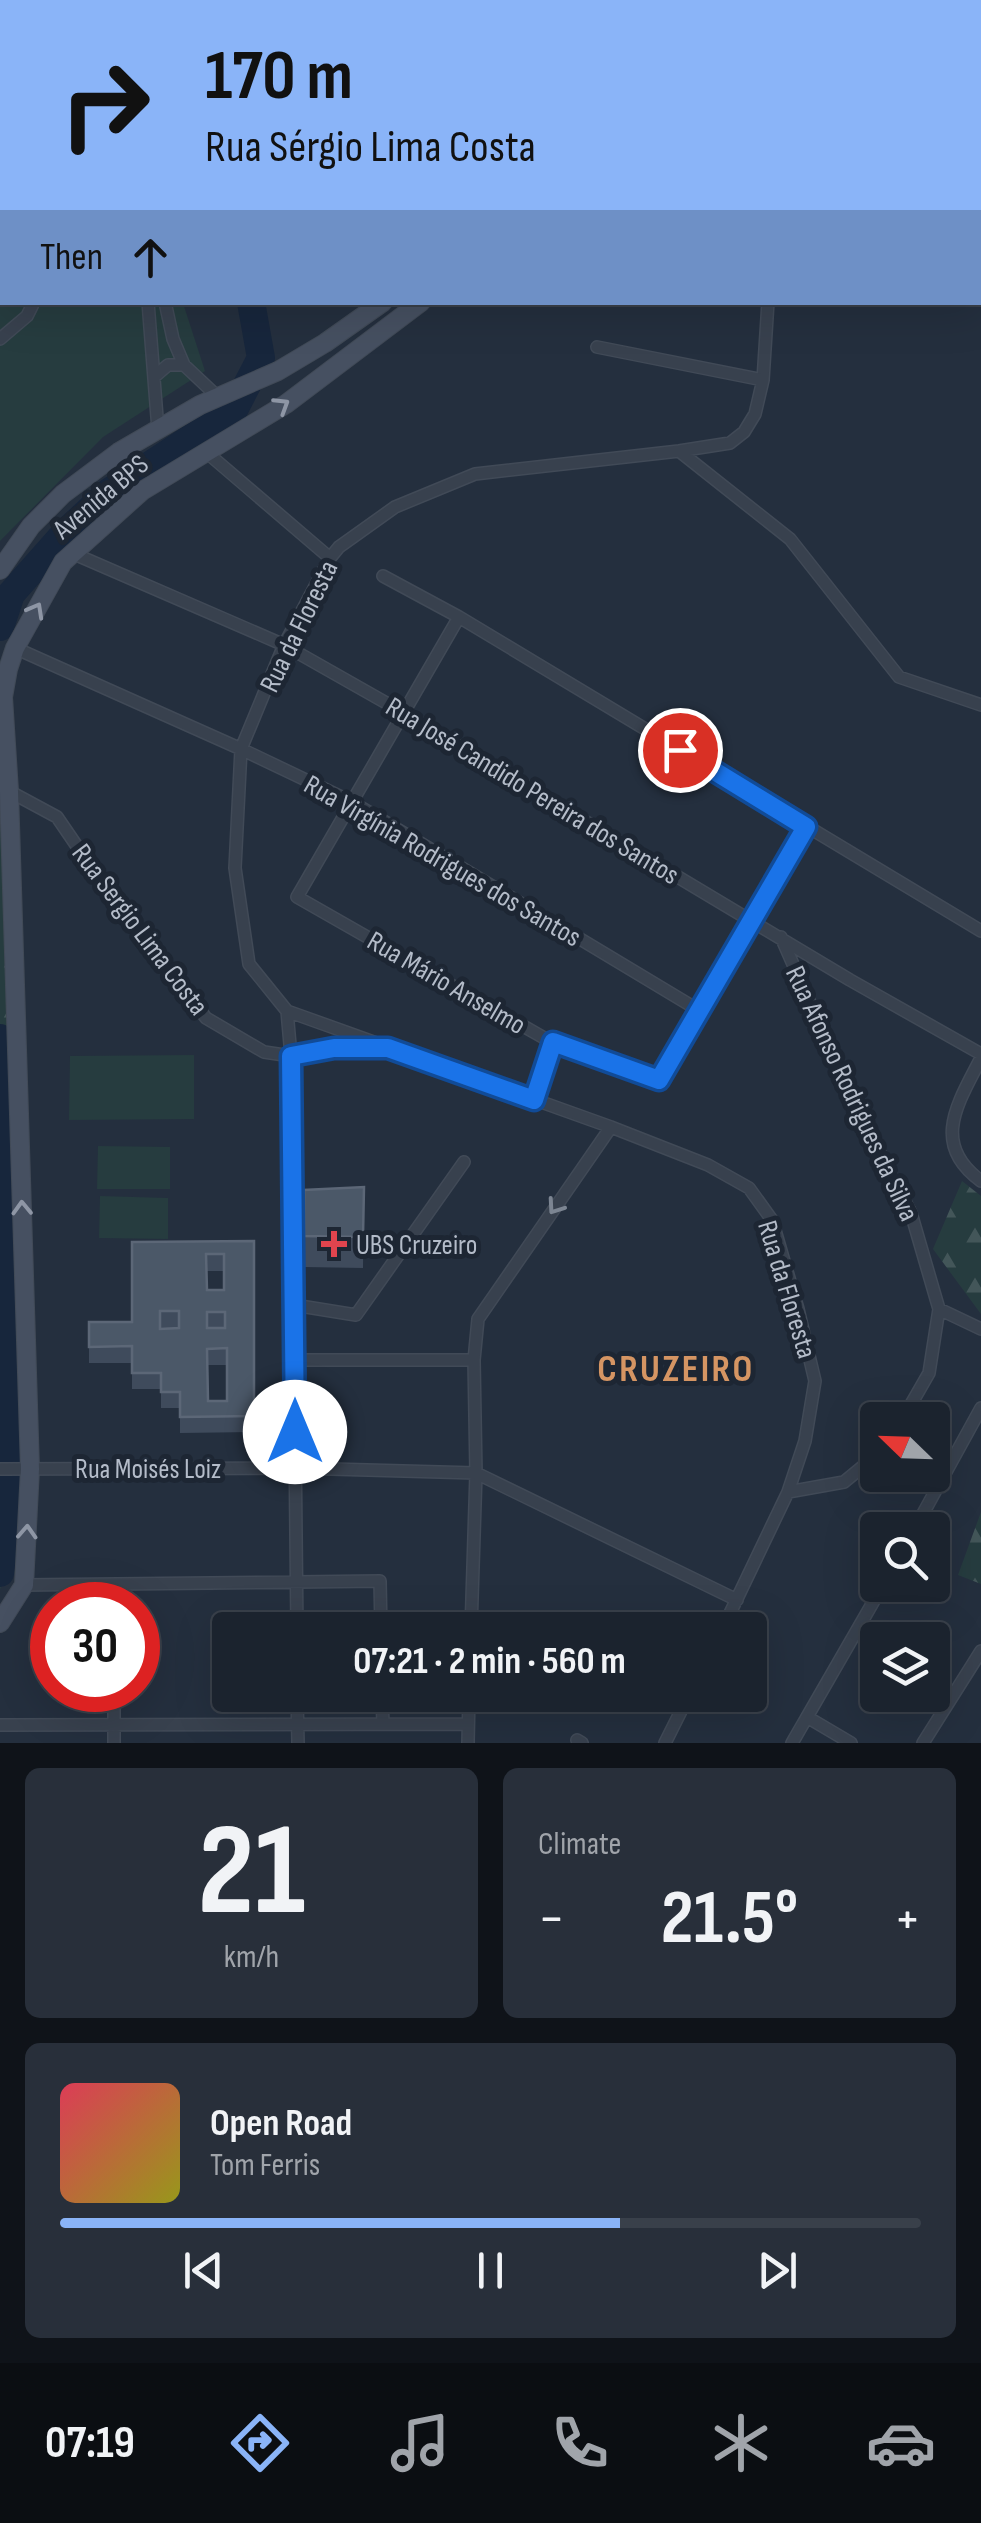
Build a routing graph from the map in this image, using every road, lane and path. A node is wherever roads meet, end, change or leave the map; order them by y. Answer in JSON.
{"nodes":[{"id":1,"x":32,"y":305,"type":"edge"},
{"id":2,"x":148,"y":305,"type":"edge"},
{"id":3,"x":166,"y":305,"type":"edge"},
{"id":4,"x":380,"y":305,"type":"edge"},
{"id":5,"x":417,"y":305,"type":"edge"},
{"id":6,"x":768,"y":305,"type":"edge"},
{"id":7,"x":0,"y":340,"type":"edge"},
{"id":8,"x":597,"y":347,"type":"dead end"},
{"id":9,"x":184,"y":365,"type":"junction"},
{"id":10,"x":154,"y":377,"type":"junction"},
{"id":11,"x":763,"y":380,"type":"junction"},
{"id":12,"x":224,"y":394,"type":"junction"},
{"id":13,"x":158,"y":430,"type":"junction"},
{"id":14,"x":204,"y":452,"type":"junction"},
{"id":15,"x":679,"y":452,"type":"junction"},
{"id":16,"x":72,"y":553,"type":"junction"},
{"id":17,"x":330,"y":558,"type":"junction"},
{"id":18,"x":0,"y":570,"type":"edge"},
{"id":19,"x":384,"y":576,"type":"dead end"},
{"id":20,"x":458,"y":617,"type":"junction"},
{"id":21,"x":284,"y":645,"type":"junction"},
{"id":22,"x":15,"y":648,"type":"junction"},
{"id":23,"x":981,"y":705,"type":"edge"},
{"id":24,"x":404,"y":713,"type":"junction"},
{"id":25,"x":241,"y":749,"type":"junction"},
{"id":26,"x":5,"y":789,"type":"edge"},
{"id":27,"x":352,"y":802,"type":"junction"},
{"id":28,"x":806,"y":827,"type":"junction"},
{"id":29,"x":752,"y":920,"type":"junction"},
{"id":30,"x":981,"y":930,"type":"edge"},
{"id":31,"x":780,"y":938,"type":"junction"},
{"id":32,"x":700,"y":1010,"type":"junction"},
{"id":33,"x":287,"y":1011,"type":"junction"},
{"id":34,"x":553,"y":1042,"type":"junction"},
{"id":35,"x":388,"y":1048,"type":"junction"},
{"id":36,"x":291,"y":1056,"type":"junction"},
{"id":37,"x":981,"y":1056,"type":"edge"},
{"id":38,"x":534,"y":1100,"type":"junction"},
{"id":39,"x":610,"y":1126,"type":"junction"},
{"id":40,"x":464,"y":1162,"type":"dead end"},
{"id":41,"x":981,"y":1181,"type":"edge"},
{"id":42,"x":294,"y":1305,"type":"junction"},
{"id":43,"x":939,"y":1309,"type":"junction"},
{"id":44,"x":981,"y":1330,"type":"edge"},
{"id":45,"x":295,"y":1360,"type":"junction"},
{"id":46,"x":474,"y":1360,"type":"junction"},
{"id":47,"x":912,"y":1402,"type":"edge"},
{"id":48,"x":981,"y":1408,"type":"edge"},
{"id":49,"x":26,"y":1468,"type":"junction"},
{"id":50,"x":295,"y":1468,"type":"junction"},
{"id":51,"x":1,"y":1469,"type":"edge"},
{"id":52,"x":860,"y":1469,"type":"edge"},
{"id":53,"x":476,"y":1472,"type":"junction"},
{"id":54,"x":788,"y":1492,"type":"junction"},
{"id":55,"x":924,"y":1512,"type":"edge"},
{"id":56,"x":296,"y":1582,"type":"junction"},
{"id":57,"x":160,"y":1584,"type":"edge"},
{"id":58,"x":24,"y":1585,"type":"junction"},
{"id":59,"x":30,"y":1585,"type":"edge"},
{"id":60,"x":737,"y":1600,"type":"junction"},
{"id":61,"x":873,"y":1602,"type":"edge"},
{"id":62,"x":296,"y":1612,"type":"edge"},
{"id":63,"x":381,"y":1612,"type":"edge"},
{"id":64,"x":472,"y":1612,"type":"edge"},
{"id":65,"x":731,"y":1612,"type":"edge"},
{"id":66,"x":0,"y":1622,"type":"edge"},
{"id":67,"x":981,"y":1651,"type":"edge"},
{"id":68,"x":114,"y":1712,"type":"edge"},
{"id":69,"x":298,"y":1712,"type":"edge"},
{"id":70,"x":383,"y":1712,"type":"edge"},
{"id":71,"x":468,"y":1712,"type":"edge"},
{"id":72,"x":680,"y":1712,"type":"edge"},
{"id":73,"x":807,"y":1717,"type":"junction"},
{"id":74,"x":298,"y":1724,"type":"junction"},
{"id":75,"x":383,"y":1724,"type":"junction"},
{"id":76,"x":468,"y":1724,"type":"junction"},
{"id":77,"x":0,"y":1725,"type":"edge"},
{"id":78,"x":114,"y":1725,"type":"junction"},
{"id":79,"x":114,"y":1743,"type":"edge"},
{"id":80,"x":298,"y":1743,"type":"edge"},
{"id":81,"x":468,"y":1743,"type":"edge"},
{"id":82,"x":665,"y":1743,"type":"edge"},
{"id":83,"x":792,"y":1743,"type":"edge"},
{"id":84,"x":852,"y":1743,"type":"edge"},
{"id":85,"x":923,"y":1743,"type":"edge"}],
"edges":[{"from":1,"to":7,"type":"street"},
{"from":2,"to":10,"type":"street"},
{"from":3,"to":9,"type":"street"},
{"from":4,"to":12,"type":"main road","name":"Avenida BPS"},
{"from":14,"to":5,"type":"main road","name":"Avenida BPS","one_way":true},
{"from":6,"to":11,"type":"street","name":"Rua da Floresta"},
{"from":8,"to":11,"type":"street"},
{"from":9,"to":10,"type":"street"},
{"from":9,"to":12,"type":"street"},
{"from":10,"to":13,"type":"street"},
{"from":11,"to":15,"type":"street","name":"Rua da Floresta"},
{"from":12,"to":13,"type":"main road","name":"Avenida BPS"},
{"from":13,"to":18,"type":"main road","name":"Avenida BPS"},
{"from":14,"to":16,"type":"main road","name":"Avenida BPS"},
{"from":14,"to":17,"type":"street"},
{"from":15,"to":17,"type":"street","name":"Rua da Floresta"},
{"from":15,"to":23,"type":"street"},
{"from":16,"to":21,"type":"street","name":"Rua José Candido Pereira dos Santos"},
{"from":22,"to":16,"type":"main road","name":"Avenida BPS","one_way":true},
{"from":17,"to":21,"type":"street","name":"Rua da Floresta"},
{"from":19,"to":20,"type":"street"},
{"from":20,"to":24,"type":"street"},
{"from":20,"to":28,"type":"street"},
{"from":21,"to":24,"type":"street","name":"Rua José Candido Pereira dos Santos"},
{"from":21,"to":25,"type":"street","name":"Rua da Floresta"},
{"from":22,"to":25,"type":"street","name":"Rua Virgínia Rodrigues dos Santos"},
{"from":22,"to":26,"type":"main road","name":"Avenida BPS"},
{"from":24,"to":27,"type":"street"},
{"from":24,"to":29,"type":"street","name":"Rua José Candido Pereira dos Santos"},
{"from":25,"to":27,"type":"street","name":"Rua Virgínia Rodrigues dos Santos"},
{"from":25,"to":33,"type":"street","name":"Rua da Floresta"},
{"from":26,"to":36,"type":"street","name":"Rua Sergio Lima Costa"},
{"from":49,"to":26,"type":"main road","name":"Avenida BPS","one_way":true},
{"from":27,"to":32,"type":"street","name":"Rua Virgínia Rodrigues dos Santos"},
{"from":27,"to":34,"type":"street","name":"Rua Mário Anselmo"},
{"from":28,"to":29,"type":"street"},
{"from":28,"to":30,"type":"street"},
{"from":29,"to":31,"type":"street","name":"Rua José Candido Pereira dos Santos"},
{"from":29,"to":32,"type":"street"},
{"from":31,"to":37,"type":"street","name":"Rua José Candido Pereira dos Santos"},
{"from":31,"to":43,"type":"street","name":"Rua Afonso Rodrigues da Silva"},
{"from":32,"to":34,"type":"street","name":"Rua Mário Anselmo"},
{"from":33,"to":35,"type":"street","name":"Rua da Floresta"},
{"from":33,"to":36,"type":"street"},
{"from":34,"to":38,"type":"street"},
{"from":35,"to":36,"type":"street"},
{"from":35,"to":38,"type":"street","name":"Rua da Floresta"},
{"from":36,"to":42,"type":"street"},
{"from":37,"to":41,"type":"street"},
{"from":38,"to":39,"type":"street","name":"Rua da Floresta"},
{"from":39,"to":46,"type":"street","one_way":true},
{"from":39,"to":54,"type":"street","name":"Rua da Floresta"},
{"from":40,"to":42,"type":"street"},
{"from":42,"to":45,"type":"street"},
{"from":43,"to":44,"type":"street"},
{"from":43,"to":47,"type":"street","name":"Rua Afonso Rodrigues da Silva"},
{"from":45,"to":46,"type":"street"},
{"from":45,"to":50,"type":"street"},
{"from":46,"to":53,"type":"street"},
{"from":48,"to":55,"type":"street"},
{"from":49,"to":50,"type":"street","name":"Rua Moisés Loiz"},
{"from":49,"to":51,"type":"street","name":"Rua Moisés Loiz"},
{"from":58,"to":49,"type":"main road","name":"Avenida BPS","one_way":true},
{"from":50,"to":53,"type":"street","name":"Rua Moisés Loiz"},
{"from":50,"to":56,"type":"street"},
{"from":52,"to":54,"type":"street"},
{"from":53,"to":60,"type":"street"},
{"from":53,"to":64,"type":"street"},
{"from":54,"to":60,"type":"street","name":"Rua da Floresta"},
{"from":56,"to":57,"type":"street"},
{"from":56,"to":62,"type":"street"},
{"from":56,"to":63,"type":"street"},
{"from":58,"to":59,"type":"street"},
{"from":58,"to":66,"type":"main road"},
{"from":60,"to":65,"type":"street","name":"Rua da Floresta"},
{"from":61,"to":73,"type":"street"},
{"from":67,"to":85,"type":"street"},
{"from":68,"to":78,"type":"street"},
{"from":69,"to":74,"type":"street"},
{"from":70,"to":75,"type":"street"},
{"from":71,"to":76,"type":"street"},
{"from":72,"to":82,"type":"street"},
{"from":73,"to":83,"type":"street"},
{"from":73,"to":84,"type":"street"},
{"from":74,"to":75,"type":"street"},
{"from":74,"to":78,"type":"street"},
{"from":74,"to":80,"type":"street"},
{"from":75,"to":76,"type":"street"},
{"from":76,"to":81,"type":"street"},
{"from":77,"to":78,"type":"street"},
{"from":78,"to":79,"type":"street"}]}
